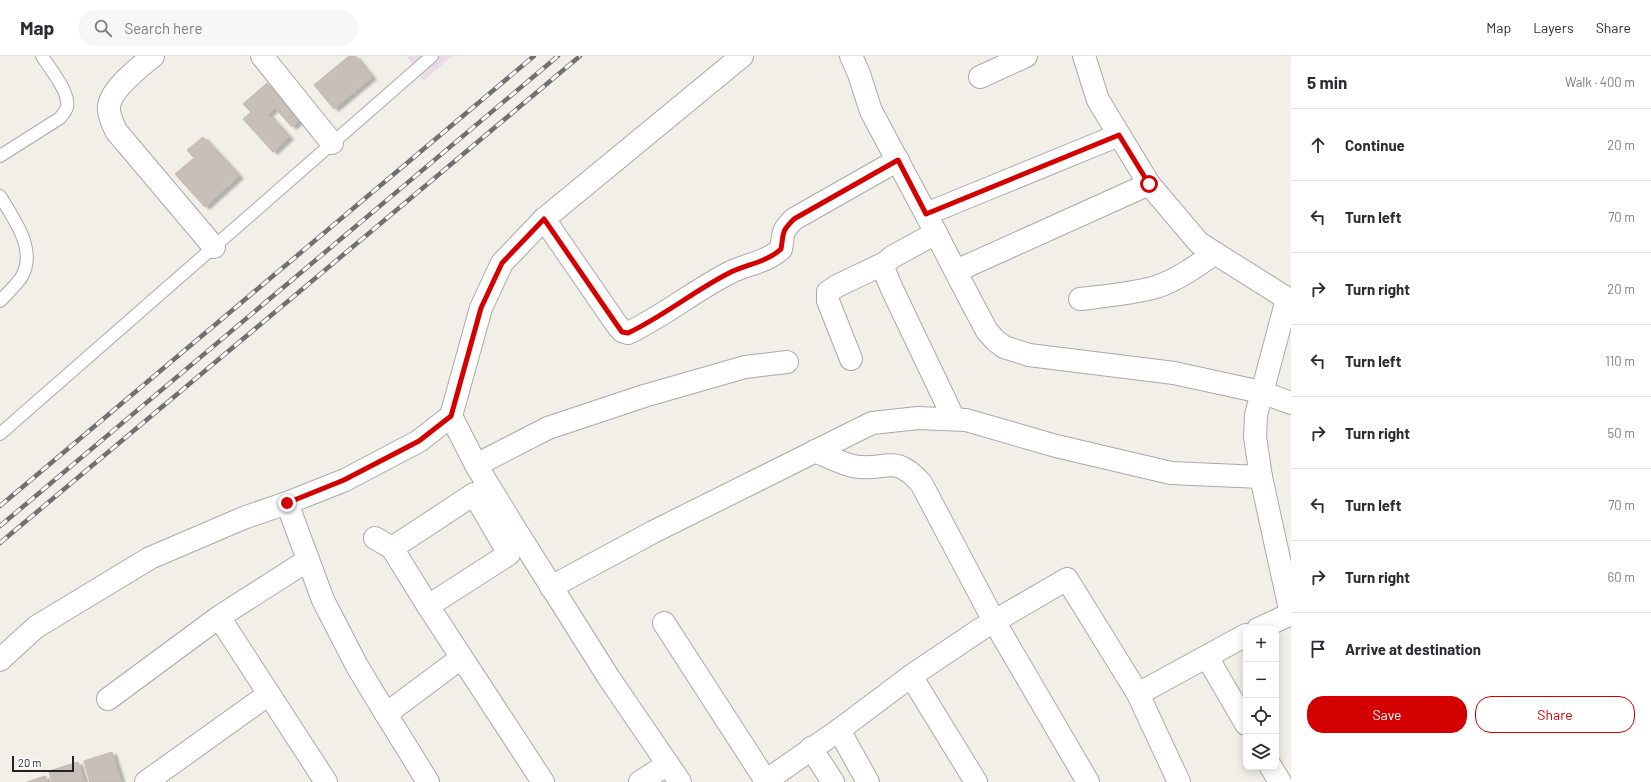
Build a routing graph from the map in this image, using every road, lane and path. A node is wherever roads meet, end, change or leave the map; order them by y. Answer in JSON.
{"nodes":[{"id":1,"x":42,"y":56,"type":"edge"},
{"id":2,"x":153,"y":56,"type":"edge"},
{"id":3,"x":262,"y":56,"type":"edge"},
{"id":4,"x":432,"y":56,"type":"edge"},
{"id":5,"x":742,"y":56,"type":"edge"},
{"id":6,"x":851,"y":56,"type":"edge"},
{"id":7,"x":1026,"y":56,"type":"edge"},
{"id":8,"x":1084,"y":56,"type":"edge"},
{"id":9,"x":980,"y":77,"type":"dead end"},
{"id":10,"x":1119,"y":135,"type":"junction"},
{"id":11,"x":332,"y":143,"type":"junction"},
{"id":12,"x":0,"y":156,"type":"edge"},
{"id":13,"x":898,"y":160,"type":"junction"},
{"id":14,"x":1149,"y":184,"type":"junction"},
{"id":15,"x":0,"y":196,"type":"edge"},
{"id":16,"x":926,"y":214,"type":"junction"},
{"id":17,"x":544,"y":219,"type":"junction"},
{"id":18,"x":936,"y":233,"type":"junction"},
{"id":19,"x":214,"y":247,"type":"junction"},
{"id":20,"x":1215,"y":253,"type":"junction"},
{"id":21,"x":885,"y":263,"type":"junction"},
{"id":22,"x":956,"y":271,"type":"junction"},
{"id":23,"x":1080,"y":299,"type":"dead end"},
{"id":24,"x":1289,"y":300,"type":"edge"},
{"id":25,"x":0,"y":301,"type":"edge"},
{"id":26,"x":851,"y":359,"type":"dead end"},
{"id":27,"x":787,"y":362,"type":"dead end"},
{"id":28,"x":1261,"y":392,"type":"junction"},
{"id":29,"x":1291,"y":403,"type":"edge"},
{"id":30,"x":451,"y":416,"type":"junction"},
{"id":31,"x":954,"y":419,"type":"junction"},
{"id":32,"x":0,"y":434,"type":"edge"},
{"id":33,"x":815,"y":451,"type":"junction"},
{"id":34,"x":476,"y":465,"type":"junction"},
{"id":35,"x":1261,"y":477,"type":"junction"},
{"id":36,"x":287,"y":503,"type":"junction"},
{"id":37,"x":308,"y":560,"type":"junction"},
{"id":38,"x":551,"y":587,"type":"junction"},
{"id":39,"x":428,"y":606,"type":"junction"},
{"id":40,"x":219,"y":617,"type":"junction"},
{"id":41,"x":994,"y":622,"type":"junction"},
{"id":42,"x":664,"y":623,"type":"dead end"},
{"id":43,"x":1265,"y":626,"type":"edge"},
{"id":44,"x":1243,"y":638,"type":"edge"},
{"id":45,"x":1207,"y":657,"type":"junction"},
{"id":46,"x":461,"y":658,"type":"junction"},
{"id":47,"x":0,"y":660,"type":"edge"},
{"id":48,"x":911,"y":676,"type":"junction"},
{"id":49,"x":269,"y":694,"type":"junction"},
{"id":50,"x":1138,"y":694,"type":"junction"},
{"id":51,"x":108,"y":699,"type":"dead end"},
{"id":52,"x":386,"y":714,"type":"junction"},
{"id":53,"x":1243,"y":719,"type":"edge"},
{"id":54,"x":839,"y":730,"type":"junction"},
{"id":55,"x":812,"y":748,"type":"junction"},
{"id":56,"x":668,"y":764,"type":"junction"},
{"id":57,"x":1273,"y":770,"type":"edge"},
{"id":58,"x":765,"y":781,"type":"edge"},
{"id":59,"x":146,"y":782,"type":"edge"},
{"id":60,"x":326,"y":782,"type":"edge"},
{"id":61,"x":428,"y":782,"type":"edge"},
{"id":62,"x":543,"y":782,"type":"edge"},
{"id":63,"x":640,"y":782,"type":"edge"},
{"id":64,"x":680,"y":782,"type":"edge"},
{"id":65,"x":833,"y":782,"type":"edge"},
{"id":66,"x":868,"y":782,"type":"edge"},
{"id":67,"x":976,"y":782,"type":"edge"},
{"id":68,"x":1088,"y":782,"type":"edge"},
{"id":69,"x":1179,"y":782,"type":"edge"},
{"id":70,"x":1280,"y":782,"type":"edge"}],
"edges":[{"from":1,"to":12,"type":"lane"},
{"from":2,"to":19,"type":"street"},
{"from":3,"to":11,"type":"street"},
{"from":4,"to":11,"type":"lane"},
{"from":5,"to":17,"type":"street"},
{"from":6,"to":13,"type":"street"},
{"from":7,"to":9,"type":"street"},
{"from":8,"to":10,"type":"street"},
{"from":10,"to":14,"type":"street"},
{"from":10,"to":16,"type":"street"},
{"from":11,"to":19,"type":"lane"},
{"from":13,"to":16,"type":"street"},
{"from":13,"to":17,"type":"street"},
{"from":14,"to":20,"type":"street"},
{"from":14,"to":22,"type":"street"},
{"from":15,"to":25,"type":"lane"},
{"from":16,"to":18,"type":"street"},
{"from":17,"to":30,"type":"street"},
{"from":18,"to":21,"type":"street"},
{"from":18,"to":22,"type":"street"},
{"from":19,"to":32,"type":"lane"},
{"from":20,"to":23,"type":"street"},
{"from":20,"to":24,"type":"street"},
{"from":21,"to":26,"type":"street"},
{"from":21,"to":31,"type":"street"},
{"from":22,"to":28,"type":"street"},
{"from":24,"to":28,"type":"street"},
{"from":27,"to":34,"type":"street"},
{"from":28,"to":29,"type":"street"},
{"from":28,"to":35,"type":"street"},
{"from":30,"to":34,"type":"street"},
{"from":30,"to":36,"type":"street"},
{"from":31,"to":33,"type":"street"},
{"from":31,"to":35,"type":"street"},
{"from":33,"to":38,"type":"street"},
{"from":33,"to":41,"type":"street"},
{"from":34,"to":38,"type":"street"},
{"from":35,"to":43,"type":"street"},
{"from":36,"to":37,"type":"street"},
{"from":36,"to":47,"type":"street"},
{"from":37,"to":40,"type":"street"},
{"from":37,"to":52,"type":"street"},
{"from":38,"to":56,"type":"street"},
{"from":39,"to":39,"type":"street"},
{"from":39,"to":46,"type":"street"},
{"from":40,"to":49,"type":"street"},
{"from":40,"to":51,"type":"street"},
{"from":41,"to":48,"type":"street"},
{"from":41,"to":50,"type":"street"},
{"from":41,"to":68,"type":"street"},
{"from":42,"to":58,"type":"street"},
{"from":44,"to":45,"type":"street"},
{"from":45,"to":50,"type":"street"},
{"from":45,"to":53,"type":"street"},
{"from":46,"to":52,"type":"street"},
{"from":46,"to":62,"type":"street"},
{"from":48,"to":54,"type":"street"},
{"from":48,"to":67,"type":"street"},
{"from":49,"to":59,"type":"street"},
{"from":49,"to":60,"type":"street"},
{"from":50,"to":69,"type":"street"},
{"from":52,"to":61,"type":"street"},
{"from":54,"to":55,"type":"street"},
{"from":54,"to":66,"type":"street"},
{"from":55,"to":58,"type":"street"},
{"from":55,"to":65,"type":"street"},
{"from":56,"to":63,"type":"street"},
{"from":56,"to":64,"type":"street"},
{"from":57,"to":70,"type":"street"}]}
